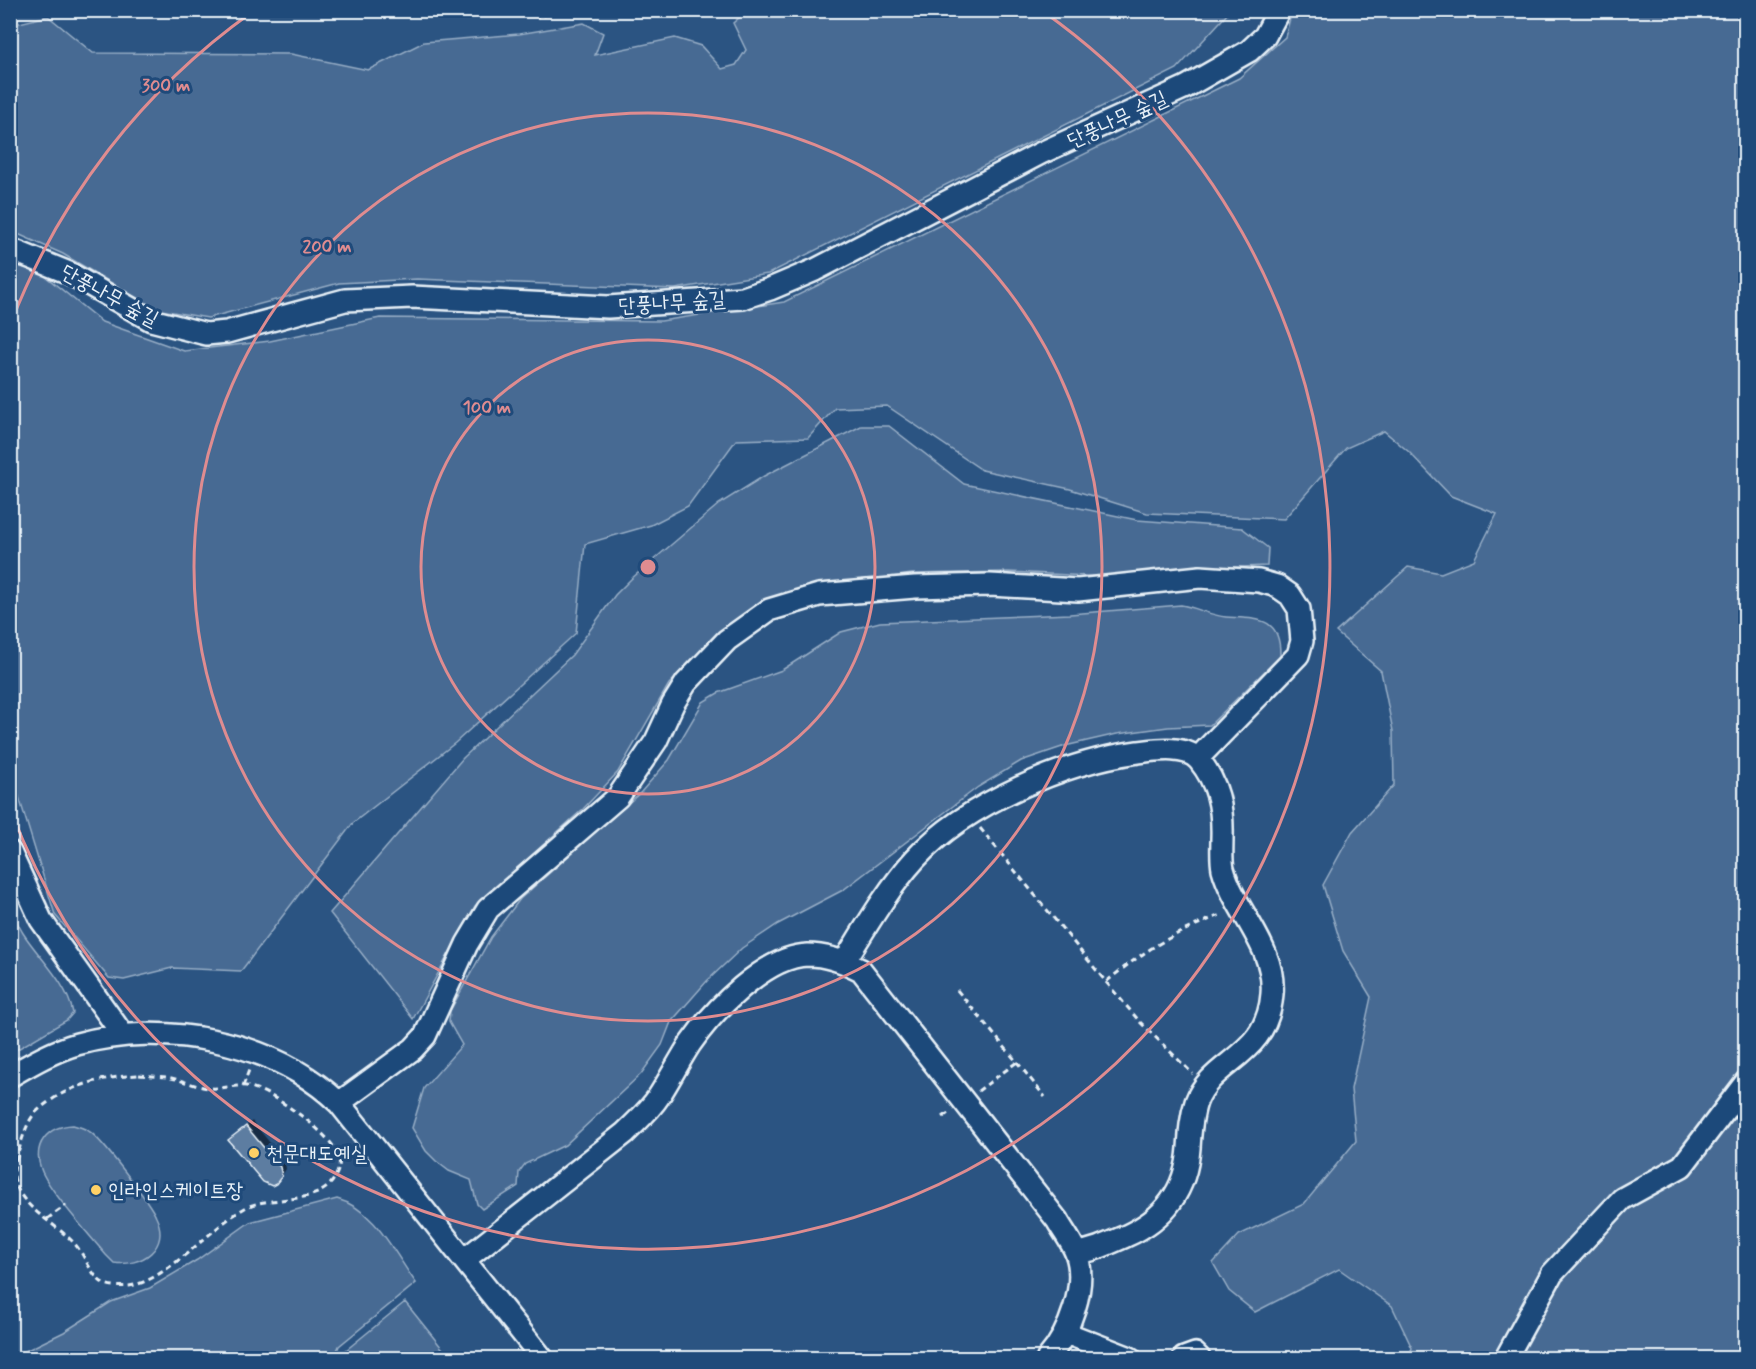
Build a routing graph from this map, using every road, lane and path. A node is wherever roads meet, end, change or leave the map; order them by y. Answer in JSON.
{"nodes":[{"id":1,"x":524,"y":10,"type":"edge"},
{"id":2,"x":570,"y":10,"type":"edge"},
{"id":3,"x":1280,"y":10,"type":"edge"},
{"id":4,"x":10,"y":249,"type":"edge"},
{"id":5,"x":1198,"y":758,"type":"junction"},
{"id":6,"x":970,"y":816,"type":"junction"},
{"id":7,"x":10,"y":852,"type":"edge"},
{"id":8,"x":1239,"y":908,"type":"junction"},
{"id":9,"x":843,"y":962,"type":"junction"},
{"id":10,"x":1106,"y":982,"type":"junction"},
{"id":11,"x":957,"y":990,"type":"dead end"},
{"id":12,"x":123,"y":1035,"type":"junction"},
{"id":13,"x":1017,"y":1062,"type":"junction"},
{"id":14,"x":10,"y":1076,"type":"edge"},
{"id":15,"x":1746,"y":1082,"type":"edge"},
{"id":16,"x":986,"y":1084,"type":"dead end"},
{"id":17,"x":1204,"y":1085,"type":"junction"},
{"id":18,"x":1045,"y":1097,"type":"dead end"},
{"id":19,"x":339,"y":1103,"type":"junction"},
{"id":20,"x":66,"y":1205,"type":"dead end"},
{"id":21,"x":47,"y":1219,"type":"junction"},
{"id":22,"x":1076,"y":1252,"type":"junction"},
{"id":23,"x":464,"y":1260,"type":"junction"},
{"id":24,"x":1066,"y":1333,"type":"junction"},
{"id":25,"x":542,"y":1359,"type":"edge"},
{"id":26,"x":1048,"y":1359,"type":"edge"},
{"id":27,"x":1130,"y":1359,"type":"edge"},
{"id":28,"x":1184,"y":1359,"type":"edge"},
{"id":29,"x":1198,"y":1359,"type":"edge"},
{"id":30,"x":1506,"y":1359,"type":"edge"}],
"edges":[{"from":1,"to":2,"type":"path"},
{"from":3,"to":4,"type":"lane","name":"단풍나무 숲길"},
{"from":5,"to":6,"type":"lane"},
{"from":5,"to":8,"type":"lane"},
{"from":5,"to":19,"type":"lane"},
{"from":6,"to":9,"type":"lane"},
{"from":6,"to":10,"type":"path"},
{"from":7,"to":12,"type":"lane"},
{"from":8,"to":10,"type":"path"},
{"from":8,"to":17,"type":"lane"},
{"from":9,"to":22,"type":"lane"},
{"from":9,"to":23,"type":"lane"},
{"from":10,"to":17,"type":"path"},
{"from":11,"to":13,"type":"path"},
{"from":12,"to":14,"type":"lane"},
{"from":12,"to":19,"type":"lane"},
{"from":13,"to":16,"type":"path"},
{"from":13,"to":18,"type":"path"},
{"from":15,"to":30,"type":"lane"},
{"from":17,"to":22,"type":"lane"},
{"from":19,"to":23,"type":"lane"},
{"from":20,"to":21,"type":"path"},
{"from":21,"to":21,"type":"path"},
{"from":22,"to":24,"type":"lane"},
{"from":23,"to":25,"type":"lane"},
{"from":24,"to":26,"type":"lane"},
{"from":24,"to":27,"type":"lane"},
{"from":28,"to":29,"type":"lane"}]}
